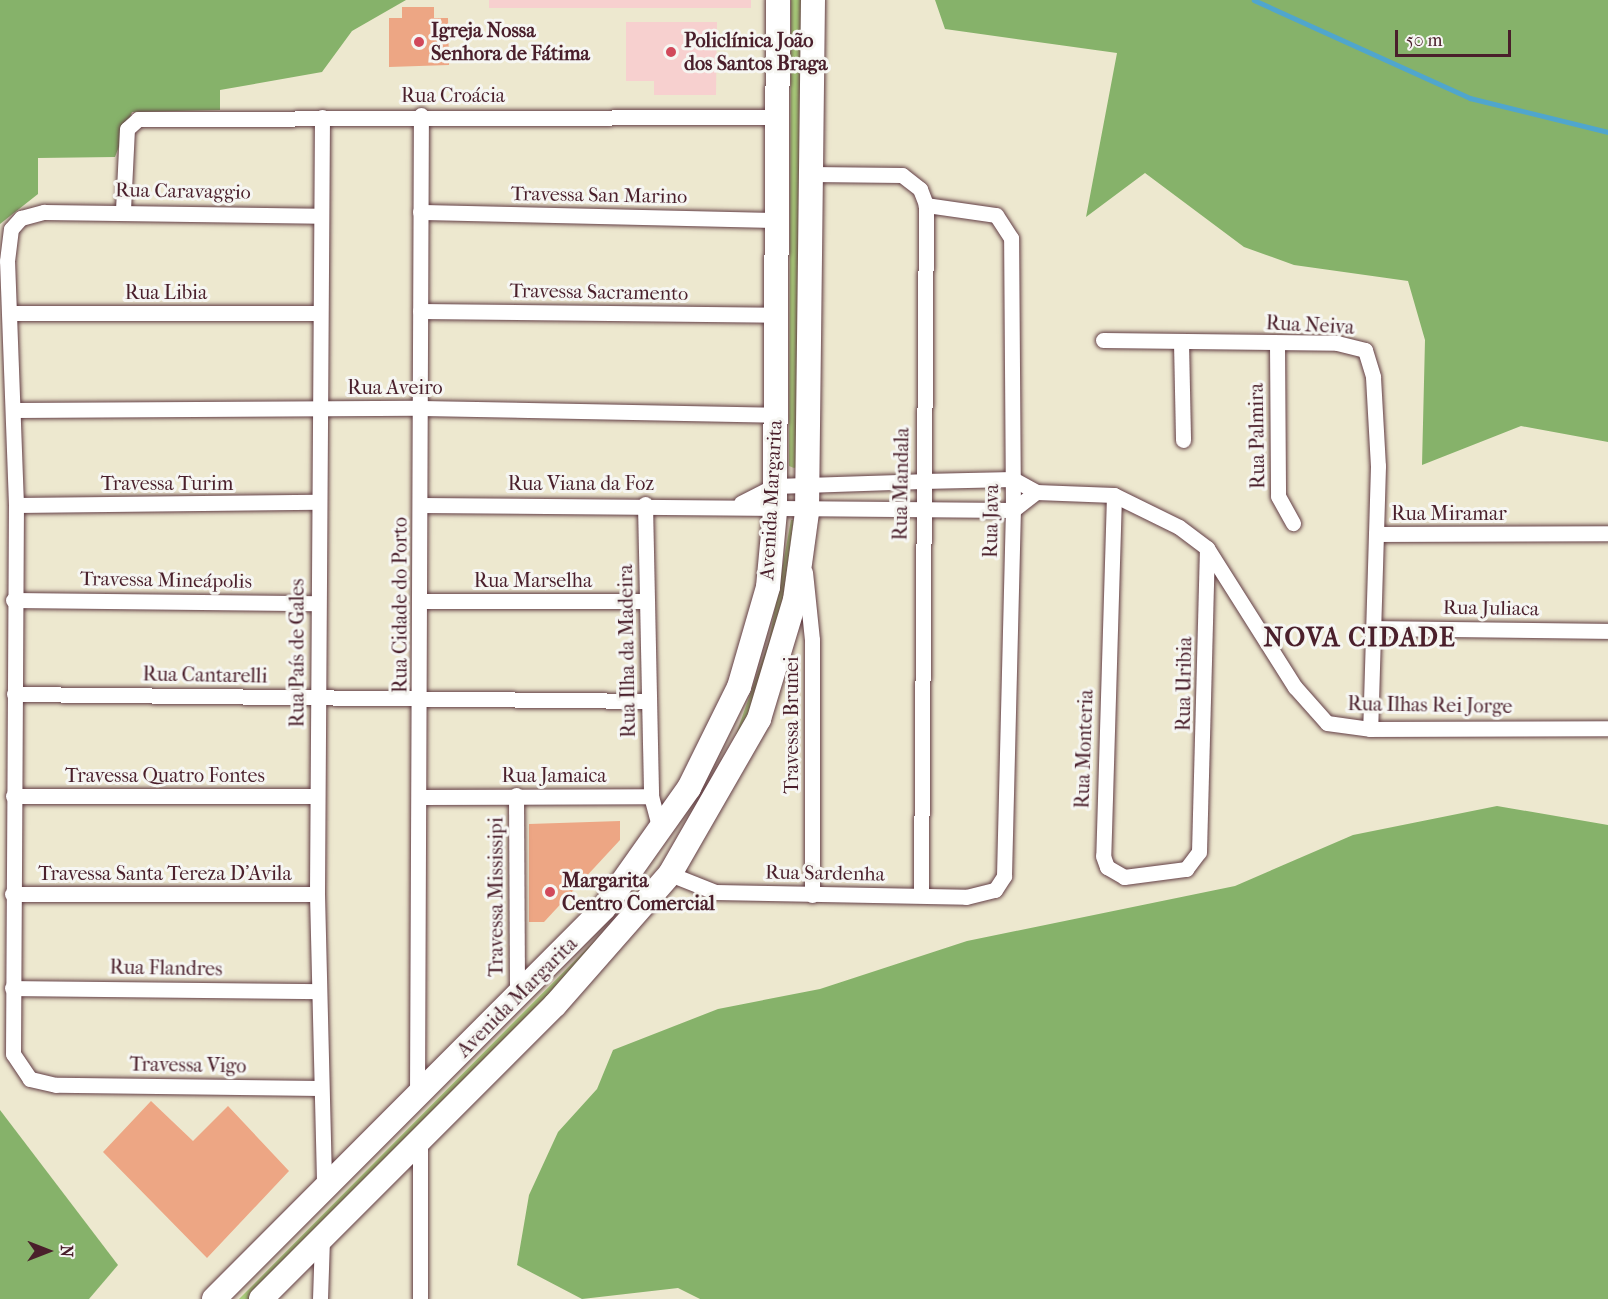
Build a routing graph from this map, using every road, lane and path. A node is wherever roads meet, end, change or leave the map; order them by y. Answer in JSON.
{"nodes":[{"id":1,"x":778,"y":0,"type":"edge"},
{"id":2,"x":813,"y":0,"type":"edge"},
{"id":3,"x":421,"y":115,"type":"junction"},
{"id":4,"x":322,"y":117,"type":"junction"},
{"id":5,"x":778,"y":117,"type":"junction"},
{"id":6,"x":811,"y":174,"type":"junction"},
{"id":7,"x":926,"y":205,"type":"junction"},
{"id":8,"x":123,"y":210,"type":"junction"},
{"id":9,"x":420,"y":212,"type":"junction"},
{"id":10,"x":320,"y":216,"type":"junction"},
{"id":11,"x":777,"y":220,"type":"junction"},
{"id":12,"x":420,"y":311,"type":"junction"},
{"id":13,"x":12,"y":312,"type":"junction"},
{"id":14,"x":320,"y":313,"type":"junction"},
{"id":15,"x":777,"y":315,"type":"junction"},
{"id":16,"x":1103,"y":340,"type":"dead end"},
{"id":17,"x":1181,"y":342,"type":"junction"},
{"id":18,"x":1277,"y":344,"type":"junction"},
{"id":19,"x":320,"y":407,"type":"junction"},
{"id":20,"x":421,"y":408,"type":"junction"},
{"id":21,"x":14,"y":410,"type":"junction"},
{"id":22,"x":775,"y":415,"type":"junction"},
{"id":23,"x":1183,"y":440,"type":"dead end"},
{"id":24,"x":1013,"y":479,"type":"junction"},
{"id":25,"x":921,"y":481,"type":"junction"},
{"id":26,"x":807,"y":485,"type":"junction"},
{"id":27,"x":775,"y":486,"type":"junction"},
{"id":28,"x":1036,"y":492,"type":"junction"},
{"id":29,"x":1114,"y":495,"type":"junction"},
{"id":30,"x":318,"y":502,"type":"junction"},
{"id":31,"x":741,"y":503,"type":"junction"},
{"id":32,"x":645,"y":504,"type":"junction"},
{"id":33,"x":16,"y":505,"type":"junction"},
{"id":34,"x":421,"y":505,"type":"junction"},
{"id":35,"x":1013,"y":510,"type":"junction"},
{"id":36,"x":775,"y":511,"type":"junction"},
{"id":37,"x":921,"y":511,"type":"junction"},
{"id":38,"x":807,"y":512,"type":"junction"},
{"id":39,"x":1293,"y":523,"type":"dead end"},
{"id":40,"x":1608,"y":533,"type":"edge"},
{"id":41,"x":1376,"y":534,"type":"junction"},
{"id":42,"x":1207,"y":548,"type":"junction"},
{"id":43,"x":803,"y":556,"type":"junction"},
{"id":44,"x":13,"y":600,"type":"junction"},
{"id":45,"x":419,"y":601,"type":"junction"},
{"id":46,"x":647,"y":601,"type":"junction"},
{"id":47,"x":318,"y":603,"type":"junction"},
{"id":48,"x":1374,"y":628,"type":"junction"},
{"id":49,"x":1608,"y":631,"type":"edge"},
{"id":50,"x":14,"y":694,"type":"junction"},
{"id":51,"x":317,"y":698,"type":"junction"},
{"id":52,"x":420,"y":698,"type":"junction"},
{"id":53,"x":647,"y":701,"type":"junction"},
{"id":54,"x":1608,"y":728,"type":"edge"},
{"id":55,"x":1370,"y":729,"type":"junction"},
{"id":56,"x":516,"y":795,"type":"junction"},
{"id":57,"x":13,"y":796,"type":"junction"},
{"id":58,"x":317,"y":796,"type":"junction"},
{"id":59,"x":651,"y":796,"type":"junction"},
{"id":60,"x":418,"y":797,"type":"junction"},
{"id":61,"x":1203,"y":820,"type":"joint"},
{"id":62,"x":662,"y":833,"type":"junction"},
{"id":63,"x":669,"y":874,"type":"junction"},
{"id":64,"x":12,"y":894,"type":"junction"},
{"id":65,"x":317,"y":894,"type":"junction"},
{"id":66,"x":921,"y":894,"type":"junction"},
{"id":67,"x":812,"y":895,"type":"junction"},
{"id":68,"x":985,"y":895,"type":"joint"},
{"id":69,"x":12,"y":988,"type":"junction"},
{"id":70,"x":319,"y":991,"type":"junction"},
{"id":71,"x":517,"y":998,"type":"junction"},
{"id":72,"x":320,"y":1088,"type":"junction"},
{"id":73,"x":417,"y":1095,"type":"junction"},
{"id":74,"x":420,"y":1137,"type":"junction"},
{"id":75,"x":324,"y":1189,"type":"junction"},
{"id":76,"x":322,"y":1239,"type":"junction"},
{"id":77,"x":214,"y":1299,"type":"edge"},
{"id":78,"x":261,"y":1299,"type":"edge"},
{"id":79,"x":320,"y":1299,"type":"edge"},
{"id":80,"x":420,"y":1299,"type":"edge"}],
"edges":[{"from":1,"to":5,"type":"main road","name":"Avenida Margarita"},
{"from":2,"to":6,"type":"main road","name":"Avenida Margarita"},
{"from":3,"to":4,"type":"street","name":"Rua Croácia"},
{"from":3,"to":5,"type":"street","name":"Rua Croácia"},
{"from":3,"to":9,"type":"street","name":"Rua Cidade do Porto"},
{"from":4,"to":8,"type":"street","name":"Rua Croácia"},
{"from":4,"to":10,"type":"street","name":"Rua País de Gales"},
{"from":5,"to":11,"type":"main road","name":"Avenida Margarita"},
{"from":6,"to":7,"type":"street"},
{"from":6,"to":26,"type":"main road","name":"Avenida Margarita"},
{"from":7,"to":24,"type":"street","name":"Rua Java"},
{"from":7,"to":25,"type":"street","name":"Rua Mandala"},
{"from":8,"to":10,"type":"street","name":"Rua Caravaggio"},
{"from":8,"to":13,"type":"street","name":"Rua Caravaggio"},
{"from":9,"to":11,"type":"street","name":"Travessa San Marino"},
{"from":9,"to":12,"type":"street","name":"Rua Cidade do Porto"},
{"from":10,"to":14,"type":"street","name":"Rua País de Gales"},
{"from":11,"to":15,"type":"main road","name":"Avenida Margarita"},
{"from":12,"to":15,"type":"street","name":"Travessa Sacramento"},
{"from":12,"to":20,"type":"street","name":"Rua Cidade do Porto"},
{"from":13,"to":14,"type":"street","name":"Rua Libia"},
{"from":13,"to":21,"type":"street","name":"Rua Caravaggio"},
{"from":14,"to":19,"type":"street","name":"Rua País de Gales"},
{"from":15,"to":22,"type":"main road","name":"Avenida Margarita"},
{"from":16,"to":17,"type":"street","name":"Rua Neiva"},
{"from":17,"to":18,"type":"street","name":"Rua Neiva"},
{"from":17,"to":23,"type":"street"},
{"from":18,"to":39,"type":"street","name":"Rua Palmira"},
{"from":18,"to":41,"type":"street","name":"Rua Neiva"},
{"from":19,"to":20,"type":"street","name":"Rua Aveiro"},
{"from":19,"to":21,"type":"street","name":"Rua Aveiro"},
{"from":19,"to":30,"type":"street","name":"Rua País de Gales"},
{"from":20,"to":22,"type":"street","name":"Rua Aveiro"},
{"from":20,"to":34,"type":"street","name":"Rua Cidade do Porto"},
{"from":21,"to":33,"type":"street","name":"Rua Caravaggio"},
{"from":22,"to":27,"type":"main road","name":"Avenida Margarita"},
{"from":24,"to":25,"type":"street"},
{"from":24,"to":28,"type":"street","name":"Rua Ilhas Rei Jorge"},
{"from":24,"to":35,"type":"street","name":"Rua Java"},
{"from":25,"to":26,"type":"street"},
{"from":25,"to":37,"type":"street","name":"Rua Mandala"},
{"from":26,"to":27,"type":"street"},
{"from":26,"to":38,"type":"main road","name":"Avenida Margarita"},
{"from":27,"to":31,"type":"street","name":"Rua Viana da Foz"},
{"from":27,"to":36,"type":"main road","name":"Avenida Margarita"},
{"from":28,"to":29,"type":"street","name":"Rua Ilhas Rei Jorge"},
{"from":28,"to":35,"type":"street"},
{"from":29,"to":42,"type":"street","name":"Rua Ilhas Rei Jorge"},
{"from":29,"to":61,"type":"street","name":"Rua Monteria"},
{"from":30,"to":33,"type":"street","name":"Travessa Turim"},
{"from":30,"to":47,"type":"street","name":"Rua País de Gales"},
{"from":31,"to":32,"type":"street","name":"Rua Viana da Foz"},
{"from":31,"to":36,"type":"street","name":"Rua Viana da Foz"},
{"from":32,"to":34,"type":"street","name":"Rua Viana da Foz"},
{"from":32,"to":46,"type":"street","name":"Rua Ilha da Madeira"},
{"from":33,"to":44,"type":"street","name":"Rua Caravaggio"},
{"from":34,"to":45,"type":"street","name":"Rua Cidade do Porto"},
{"from":35,"to":37,"type":"street"},
{"from":35,"to":68,"type":"street","name":"Rua Java"},
{"from":36,"to":38,"type":"street"},
{"from":36,"to":62,"type":"main road","name":"Avenida Margarita"},
{"from":37,"to":38,"type":"street"},
{"from":37,"to":66,"type":"street","name":"Rua Mandala"},
{"from":38,"to":43,"type":"main road","name":"Avenida Margarita"},
{"from":40,"to":41,"type":"street","name":"Rua Miramar"},
{"from":41,"to":48,"type":"street","name":"Rua Miramar"},
{"from":42,"to":55,"type":"street","name":"Rua Ilhas Rei Jorge"},
{"from":42,"to":61,"type":"street","name":"Rua Uribia"},
{"from":43,"to":63,"type":"main road","name":"Avenida Margarita"},
{"from":43,"to":67,"type":"street","name":"Travessa Brunei"},
{"from":44,"to":47,"type":"street","name":"Travessa Mineápolis"},
{"from":44,"to":50,"type":"street","name":"Rua Caravaggio"},
{"from":45,"to":46,"type":"street","name":"Rua Marselha"},
{"from":45,"to":52,"type":"street","name":"Rua Cidade do Porto"},
{"from":46,"to":53,"type":"street","name":"Rua Ilha da Madeira"},
{"from":47,"to":51,"type":"street","name":"Rua País de Gales"},
{"from":48,"to":49,"type":"street","name":"Rua Juliaca"},
{"from":48,"to":55,"type":"street","name":"Rua Miramar"},
{"from":50,"to":51,"type":"street","name":"Rua Cantarelli"},
{"from":50,"to":57,"type":"street","name":"Travessa Vigo"},
{"from":51,"to":52,"type":"street","name":"Rua Cantarelli"},
{"from":51,"to":58,"type":"street","name":"Rua País de Gales"},
{"from":52,"to":53,"type":"street","name":"Rua Cantarelli"},
{"from":52,"to":60,"type":"street","name":"Rua Cidade do Porto"},
{"from":53,"to":59,"type":"street","name":"Rua Ilha da Madeira"},
{"from":54,"to":55,"type":"street","name":"Rua Ilhas Rei Jorge"},
{"from":56,"to":59,"type":"street","name":"Rua Jamaica"},
{"from":56,"to":60,"type":"street","name":"Rua Jamaica"},
{"from":56,"to":71,"type":"street","name":"Travessa Mississipi"},
{"from":57,"to":58,"type":"street","name":"Travessa Quatro Fontes"},
{"from":57,"to":64,"type":"street","name":"Travessa Vigo"},
{"from":58,"to":65,"type":"street","name":"Rua País de Gales"},
{"from":59,"to":62,"type":"street"},
{"from":60,"to":73,"type":"street","name":"Rua Cidade do Porto"},
{"from":62,"to":71,"type":"main road","name":"Avenida Margarita"},
{"from":63,"to":67,"type":"street","name":"Rua Sardenha"},
{"from":63,"to":74,"type":"main road","name":"Avenida Margarita"},
{"from":64,"to":65,"type":"street","name":"Travessa Santa Tereza D'Avila"},
{"from":64,"to":69,"type":"street","name":"Travessa Vigo"},
{"from":65,"to":70,"type":"street","name":"Rua País de Gales"},
{"from":66,"to":67,"type":"street","name":"Rua Sardenha"},
{"from":66,"to":68,"type":"street","name":"Rua Sardenha"},
{"from":69,"to":70,"type":"street","name":"Rua Flandres"},
{"from":69,"to":72,"type":"street","name":"Travessa Vigo"},
{"from":70,"to":72,"type":"street","name":"Rua País de Gales"},
{"from":71,"to":73,"type":"main road","name":"Avenida Margarita"},
{"from":72,"to":75,"type":"street","name":"Rua País de Gales"},
{"from":73,"to":75,"type":"main road","name":"Avenida Margarita"},
{"from":74,"to":76,"type":"main road","name":"Avenida Margarita"},
{"from":74,"to":80,"type":"street"},
{"from":75,"to":77,"type":"main road","name":"Avenida Margarita"},
{"from":76,"to":78,"type":"main road","name":"Avenida Margarita"},
{"from":76,"to":79,"type":"street"}]}
